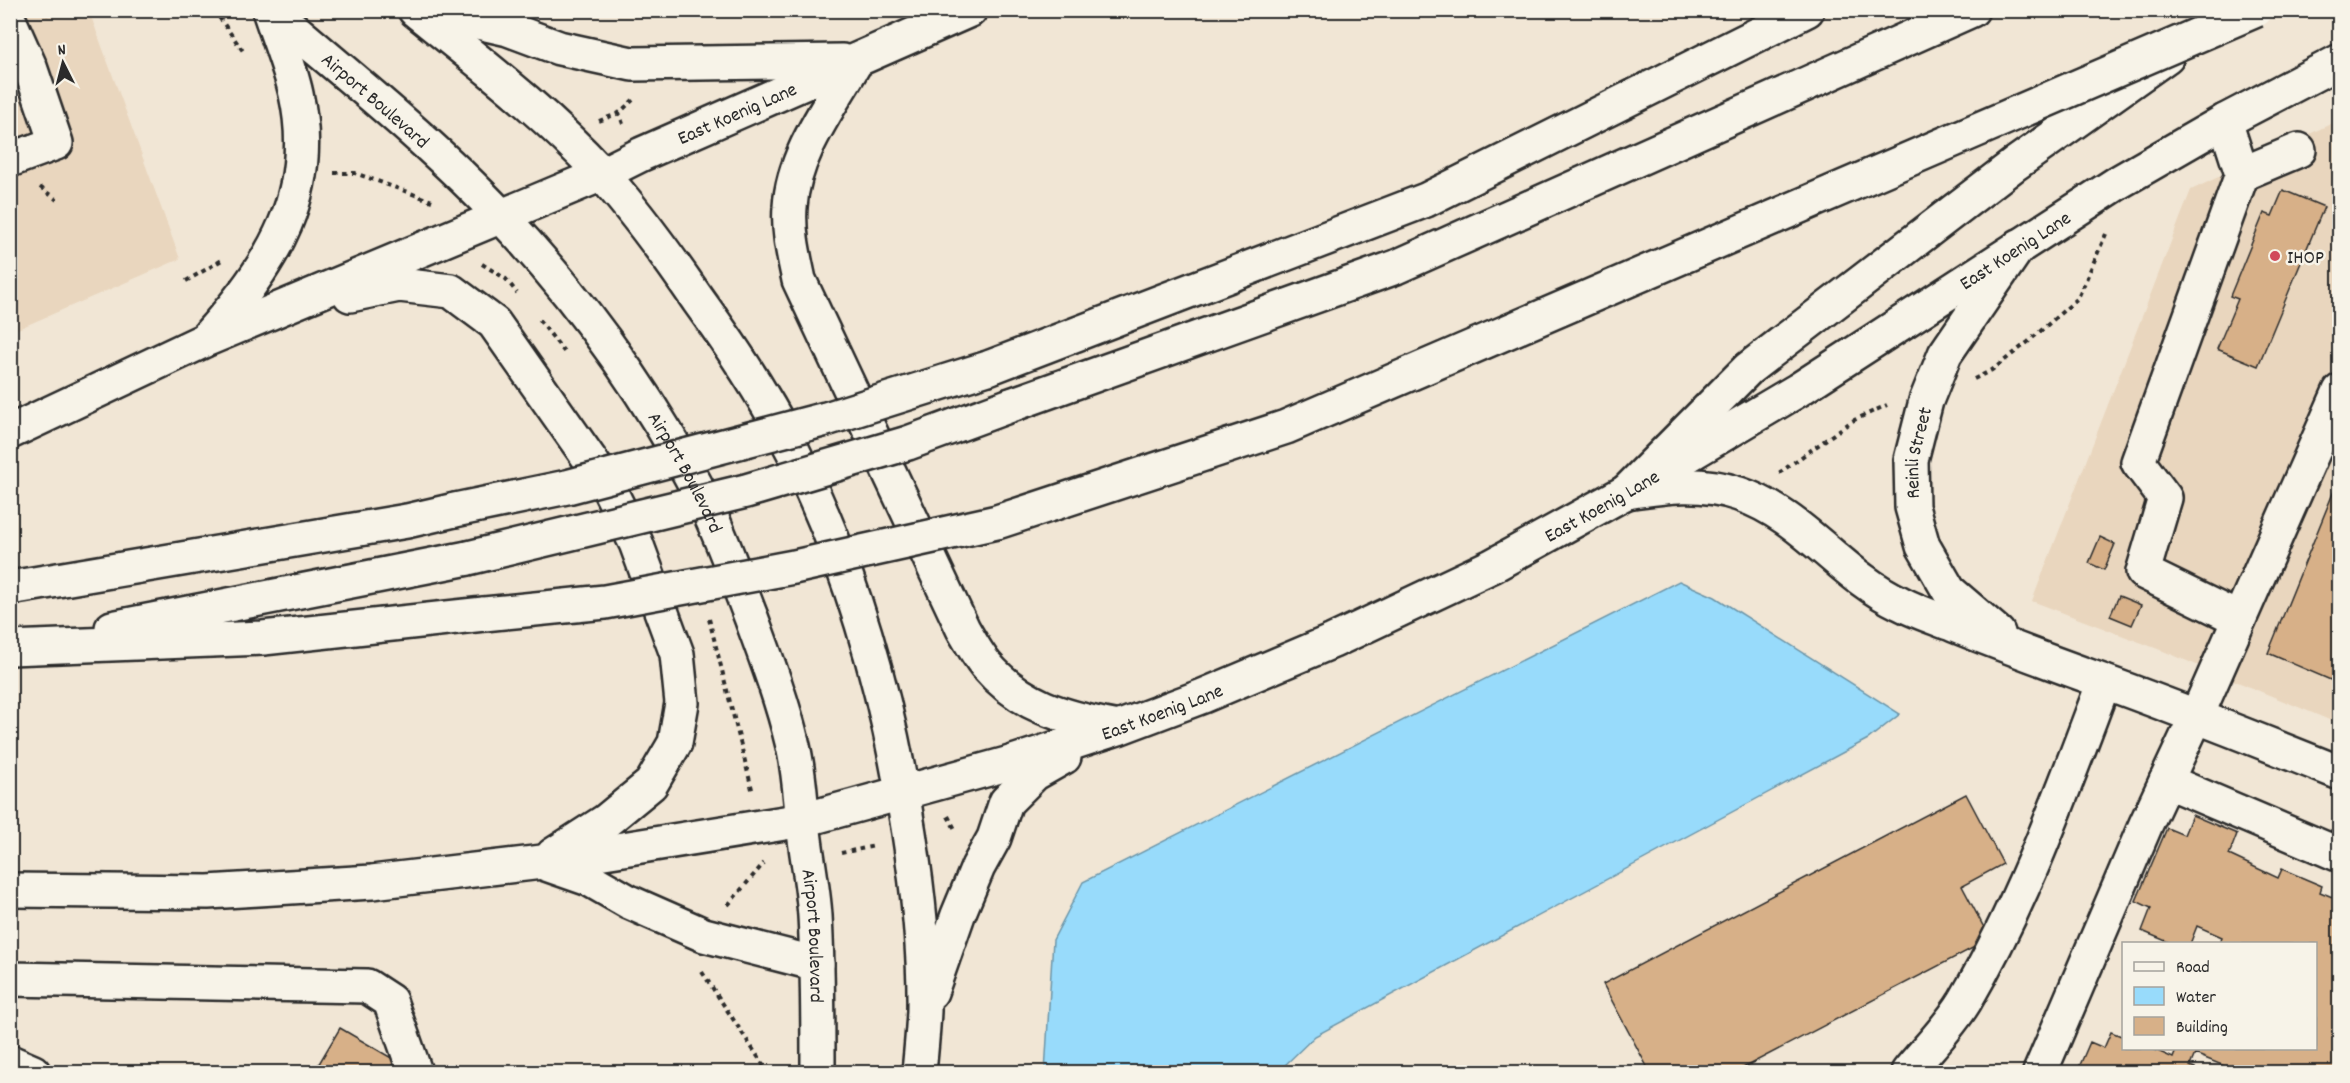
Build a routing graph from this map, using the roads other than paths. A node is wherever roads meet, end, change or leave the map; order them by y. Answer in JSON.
{"nodes":[{"id":1,"x":270,"y":10,"type":"edge"},
{"id":2,"x":415,"y":10,"type":"edge"},
{"id":3,"x":424,"y":10,"type":"edge"},
{"id":4,"x":970,"y":10,"type":"edge"},
{"id":5,"x":1807,"y":10,"type":"edge"},
{"id":6,"x":1972,"y":10,"type":"edge"},
{"id":7,"x":2231,"y":10,"type":"edge"},
{"id":8,"x":2256,"y":10,"type":"edge"},
{"id":9,"x":10,"y":22,"type":"edge"},
{"id":10,"x":856,"y":61,"type":"junction"},
{"id":11,"x":2340,"y":61,"type":"edge"},
{"id":12,"x":2225,"y":121,"type":"junction"},
{"id":13,"x":2299,"y":150,"type":"dead end"},
{"id":14,"x":10,"y":160,"type":"edge"},
{"id":15,"x":602,"y":174,"type":"junction"},
{"id":16,"x":2242,"y":174,"type":"junction"},
{"id":17,"x":501,"y":216,"type":"junction"},
{"id":18,"x":2019,"y":245,"type":"junction"},
{"id":19,"x":205,"y":340,"type":"junction"},
{"id":20,"x":2340,"y":391,"type":"edge"},
{"id":21,"x":10,"y":432,"type":"edge"},
{"id":22,"x":1626,"y":492,"type":"junction"},
{"id":23,"x":10,"y":588,"type":"edge"},
{"id":24,"x":2239,"y":619,"type":"junction"},
{"id":25,"x":10,"y":648,"type":"edge"},
{"id":26,"x":2017,"y":650,"type":"junction"},
{"id":27,"x":2104,"y":682,"type":"junction"},
{"id":28,"x":2197,"y":716,"type":"junction"},
{"id":29,"x":1118,"y":728,"type":"junction"},
{"id":30,"x":2340,"y":773,"type":"edge"},
{"id":31,"x":2166,"y":781,"type":"junction"},
{"id":32,"x":903,"y":794,"type":"junction"},
{"id":33,"x":803,"y":820,"type":"junction"},
{"id":34,"x":2340,"y":855,"type":"edge"},
{"id":35,"x":542,"y":862,"type":"junction"},
{"id":36,"x":10,"y":890,"type":"edge"},
{"id":37,"x":817,"y":964,"type":"junction"},
{"id":38,"x":10,"y":979,"type":"edge"},
{"id":39,"x":924,"y":1011,"type":"junction"},
{"id":40,"x":10,"y":1062,"type":"edge"},
{"id":41,"x":33,"y":1072,"type":"edge"},
{"id":42,"x":415,"y":1072,"type":"edge"},
{"id":43,"x":818,"y":1072,"type":"edge"},
{"id":44,"x":919,"y":1072,"type":"edge"},
{"id":45,"x":1908,"y":1072,"type":"edge"},
{"id":46,"x":2040,"y":1072,"type":"edge"}],
"edges":[{"from":1,"to":17,"type":"main road","name":"Airport Boulevard"},
{"from":1,"to":19,"type":"main road"},
{"from":2,"to":15,"type":"main road"},
{"from":3,"to":10,"type":"main road"},
{"from":4,"to":10,"type":"main road","name":"East Koenig Lane"},
{"from":5,"to":23,"type":"main road","bridge":true},
{"from":6,"to":25,"type":"main road","bridge":true},
{"from":7,"to":22,"type":"main road"},
{"from":8,"to":25,"type":"main road","bridge":true},
{"from":9,"to":14,"type":"main road"},
{"from":10,"to":15,"type":"main road","name":"East Koenig Lane"},
{"from":10,"to":29,"type":"main road"},
{"from":11,"to":12,"type":"main road","name":"East Koenig Lane"},
{"from":12,"to":16,"type":"main road"},
{"from":12,"to":18,"type":"main road","name":"East Koenig Lane"},
{"from":13,"to":16,"type":"main road"},
{"from":15,"to":17,"type":"main road","name":"East Koenig Lane"},
{"from":15,"to":32,"type":"main road"},
{"from":16,"to":24,"type":"main road"},
{"from":17,"to":19,"type":"main road","name":"East Koenig Lane"},
{"from":17,"to":33,"type":"main road","name":"Airport Boulevard"},
{"from":18,"to":22,"type":"main road","name":"East Koenig Lane"},
{"from":18,"to":26,"type":"main road","name":"Reinli Street"},
{"from":19,"to":21,"type":"main road"},
{"from":19,"to":35,"type":"main road"},
{"from":20,"to":24,"type":"main road"},
{"from":22,"to":26,"type":"main road","name":"Reinli Street"},
{"from":22,"to":29,"type":"main road","name":"East Koenig Lane"},
{"from":24,"to":28,"type":"main road"},
{"from":26,"to":27,"type":"main road","name":"Reinli Street"},
{"from":27,"to":28,"type":"main road","name":"Reinli Street"},
{"from":27,"to":45,"type":"main road"},
{"from":28,"to":30,"type":"main road","name":"Reinli Street"},
{"from":28,"to":31,"type":"main road"},
{"from":29,"to":32,"type":"main road","name":"East Koenig Lane"},
{"from":29,"to":39,"type":"main road"},
{"from":31,"to":34,"type":"main road"},
{"from":31,"to":46,"type":"main road"},
{"from":32,"to":33,"type":"main road","name":"East Koenig Lane"},
{"from":32,"to":39,"type":"main road"},
{"from":33,"to":35,"type":"main road","name":"East Koenig Lane"},
{"from":33,"to":37,"type":"main road","name":"Airport Boulevard"},
{"from":35,"to":36,"type":"main road","name":"East Koenig Lane"},
{"from":35,"to":37,"type":"main road"},
{"from":37,"to":43,"type":"main road","name":"Airport Boulevard"},
{"from":38,"to":42,"type":"main road"},
{"from":39,"to":44,"type":"main road"},
{"from":40,"to":41,"type":"main road"}]}
